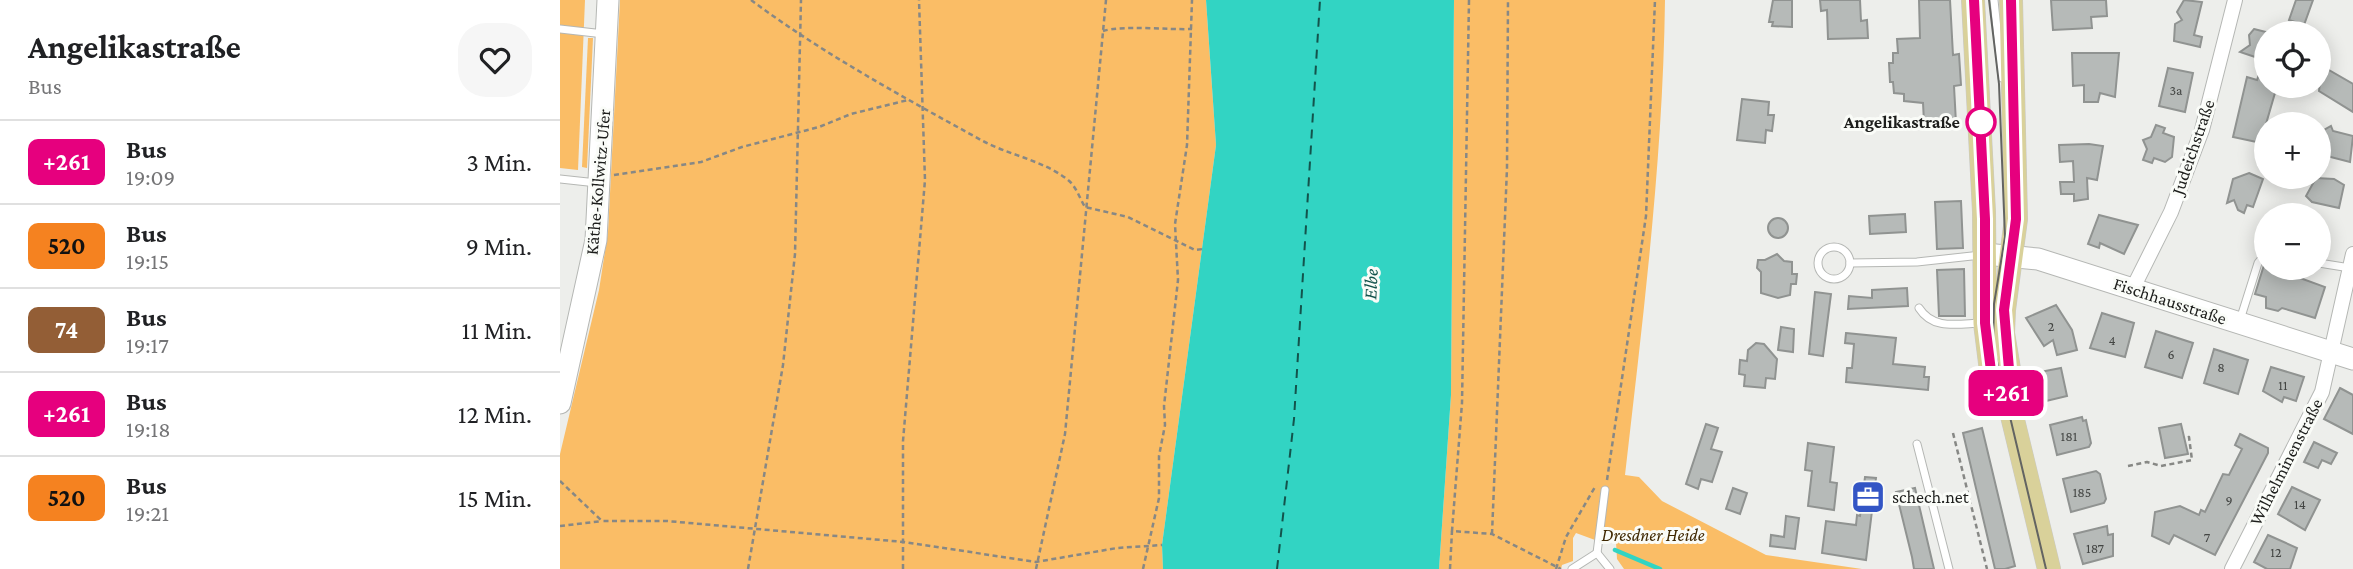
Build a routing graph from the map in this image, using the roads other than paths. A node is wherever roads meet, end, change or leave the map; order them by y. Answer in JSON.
{"nodes":[{"id":1,"x":607,"y":0,"type":"edge"},
{"id":2,"x":1973,"y":0,"type":"edge"},
{"id":3,"x":1994,"y":0,"type":"edge"},
{"id":4,"x":2011,"y":0,"type":"edge"},
{"id":5,"x":2235,"y":0,"type":"edge"},
{"id":6,"x":560,"y":29,"type":"edge"},
{"id":7,"x":607,"y":34,"type":"junction"},
{"id":8,"x":2007,"y":81,"type":"junction"},
{"id":9,"x":2004,"y":108,"type":"dead end"},
{"id":10,"x":560,"y":179,"type":"edge"},
{"id":11,"x":606,"y":179,"type":"junction"},
{"id":12,"x":2002,"y":256,"type":"junction"},
{"id":13,"x":2351,"y":261,"type":"edge"},
{"id":14,"x":1850,"y":263,"type":"junction"},
{"id":15,"x":2331,"y":264,"type":"edge"},
{"id":16,"x":2254,"y":276,"type":"edge"},
{"id":17,"x":2133,"y":288,"type":"junction"},
{"id":18,"x":1919,"y":308,"type":"dead end"},
{"id":19,"x":1985,"y":323,"type":"junction"},
{"id":20,"x":2239,"y":323,"type":"junction"},
{"id":21,"x":2332,"y":351,"type":"junction"},
{"id":22,"x":2353,"y":359,"type":"edge"},
{"id":23,"x":2007,"y":395,"type":"junction"},
{"id":24,"x":560,"y":403,"type":"edge"},
{"id":25,"x":1917,"y":443,"type":"dead end"},
{"id":26,"x":1605,"y":490,"type":"road end"},
{"id":27,"x":1597,"y":553,"type":"junction"},
{"id":28,"x":1572,"y":569,"type":"edge"},
{"id":29,"x":1610,"y":569,"type":"edge"},
{"id":30,"x":1949,"y":569,"type":"edge"},
{"id":31,"x":2049,"y":569,"type":"edge"},
{"id":32,"x":2232,"y":569,"type":"edge"}],
"edges":[{"from":1,"to":7,"type":"main road","name":"Käthe-Kollwitz-Ufer"},
{"from":2,"to":12,"type":"main road"},
{"from":3,"to":8,"type":"lane"},
{"from":4,"to":8,"type":"main road"},
{"from":5,"to":17,"type":"street","name":"Judeichstraße"},
{"from":6,"to":7,"type":"lane"},
{"from":7,"to":11,"type":"main road","name":"Käthe-Kollwitz-Ufer"},
{"from":8,"to":12,"type":"main road"},
{"from":9,"to":12,"type":"lane"},
{"from":10,"to":11,"type":"lane"},
{"from":11,"to":24,"type":"main road","name":"Käthe-Kollwitz-Ufer"},
{"from":12,"to":14,"type":"lane"},
{"from":12,"to":17,"type":"main road","name":"Fischhausstraße"},
{"from":12,"to":19,"type":"main road"},
{"from":12,"to":23,"type":"main road"},
{"from":13,"to":15,"type":"lane"},
{"from":13,"to":21,"type":"street","name":"Wilhelminenstraße"},
{"from":14,"to":14,"type":"lane"},
{"from":16,"to":20,"type":"lane"},
{"from":17,"to":20,"type":"main road","name":"Fischhausstraße"},
{"from":18,"to":19,"type":"lane"},
{"from":19,"to":23,"type":"main road"},
{"from":20,"to":21,"type":"main road","name":"Fischhausstraße"},
{"from":21,"to":22,"type":"main road","name":"Fischhausstraße"},
{"from":21,"to":32,"type":"street","name":"Wilhelminenstraße"},
{"from":23,"to":31,"type":"main road"},
{"from":25,"to":30,"type":"lane"},
{"from":26,"to":27,"type":"lane"},
{"from":27,"to":28,"type":"lane"},
{"from":27,"to":29,"type":"lane"}]}
